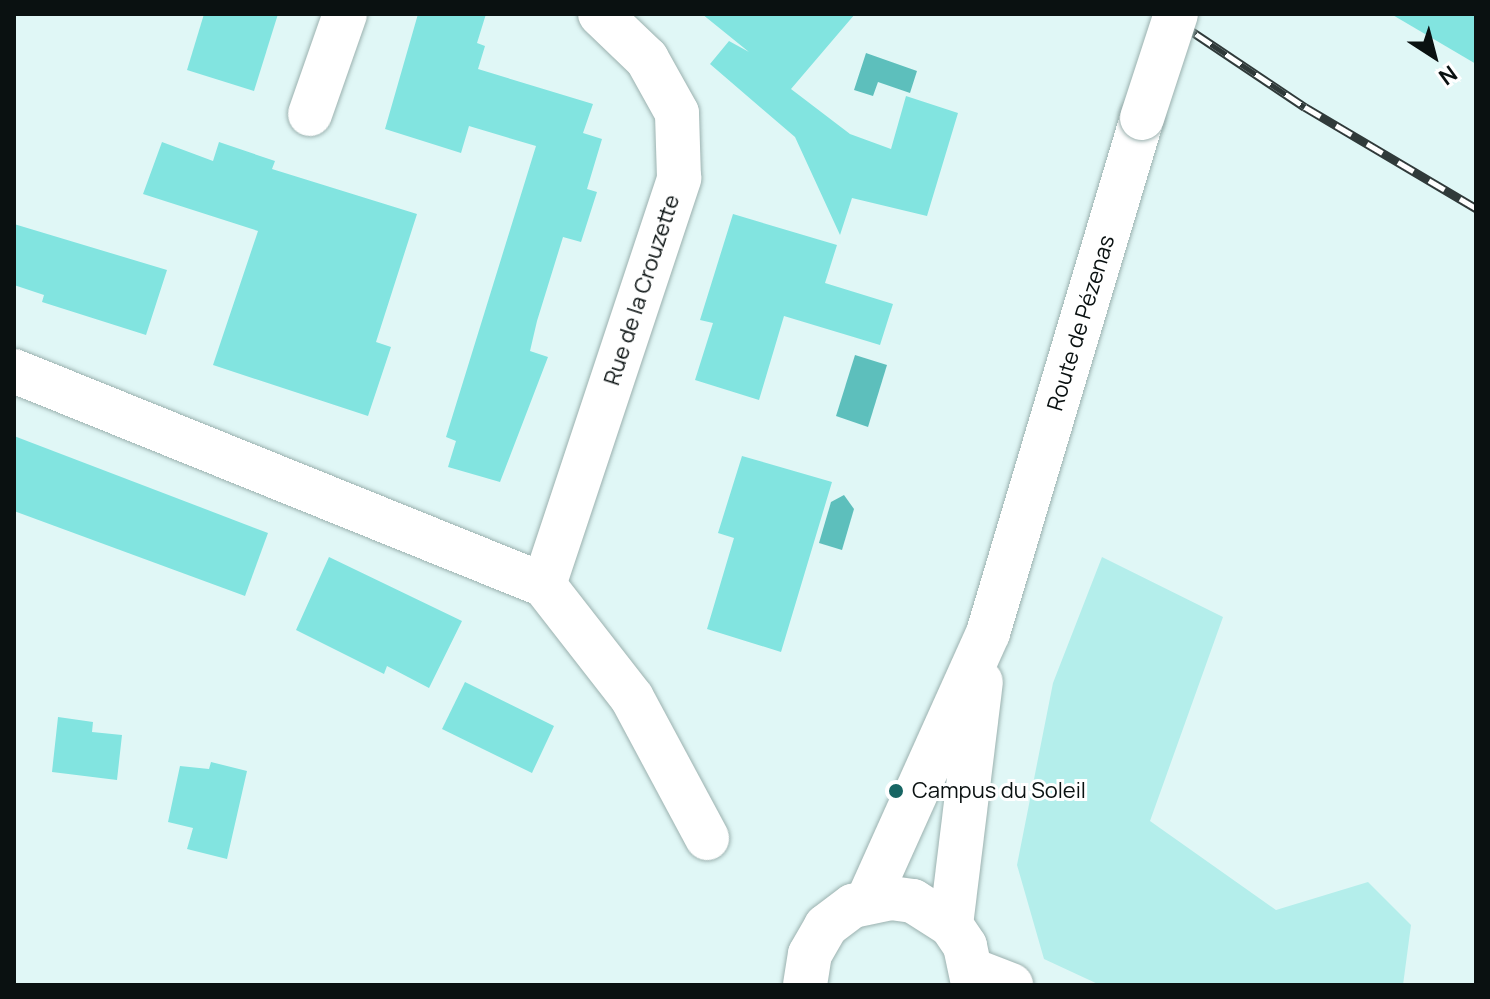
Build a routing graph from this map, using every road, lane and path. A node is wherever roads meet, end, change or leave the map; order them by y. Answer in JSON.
{"nodes":[{"id":1,"x":345,"y":14,"type":"edge"},
{"id":2,"x":600,"y":14,"type":"edge"},
{"id":3,"x":1176,"y":14,"type":"edge"},
{"id":4,"x":310,"y":114,"type":"dead end"},
{"id":5,"x":14,"y":371,"type":"edge"},
{"id":6,"x":544,"y":585,"type":"junction"},
{"id":7,"x":988,"y":633,"type":"junction"},
{"id":8,"x":707,"y":838,"type":"dead end"},
{"id":9,"x":868,"y":900,"type":"junction"},
{"id":10,"x":951,"y":925,"type":"junction"},
{"id":11,"x":985,"y":980,"type":"edge"},
{"id":12,"x":805,"y":985,"type":"edge"}],
"edges":[{"from":1,"to":4,"type":"street"},
{"from":2,"to":6,"type":"street","name":"Rue de la Crouzette"},
{"from":3,"to":7,"type":"street","name":"Route de Pézenas","bridge":true},
{"from":5,"to":6,"type":"street"},
{"from":6,"to":8,"type":"street"},
{"from":7,"to":9,"type":"street","name":"Route de Pézenas"},
{"from":7,"to":10,"type":"street","name":"Route de Pézenas"},
{"from":9,"to":10,"type":"street"},
{"from":9,"to":12,"type":"street"},
{"from":10,"to":11,"type":"street"}]}
